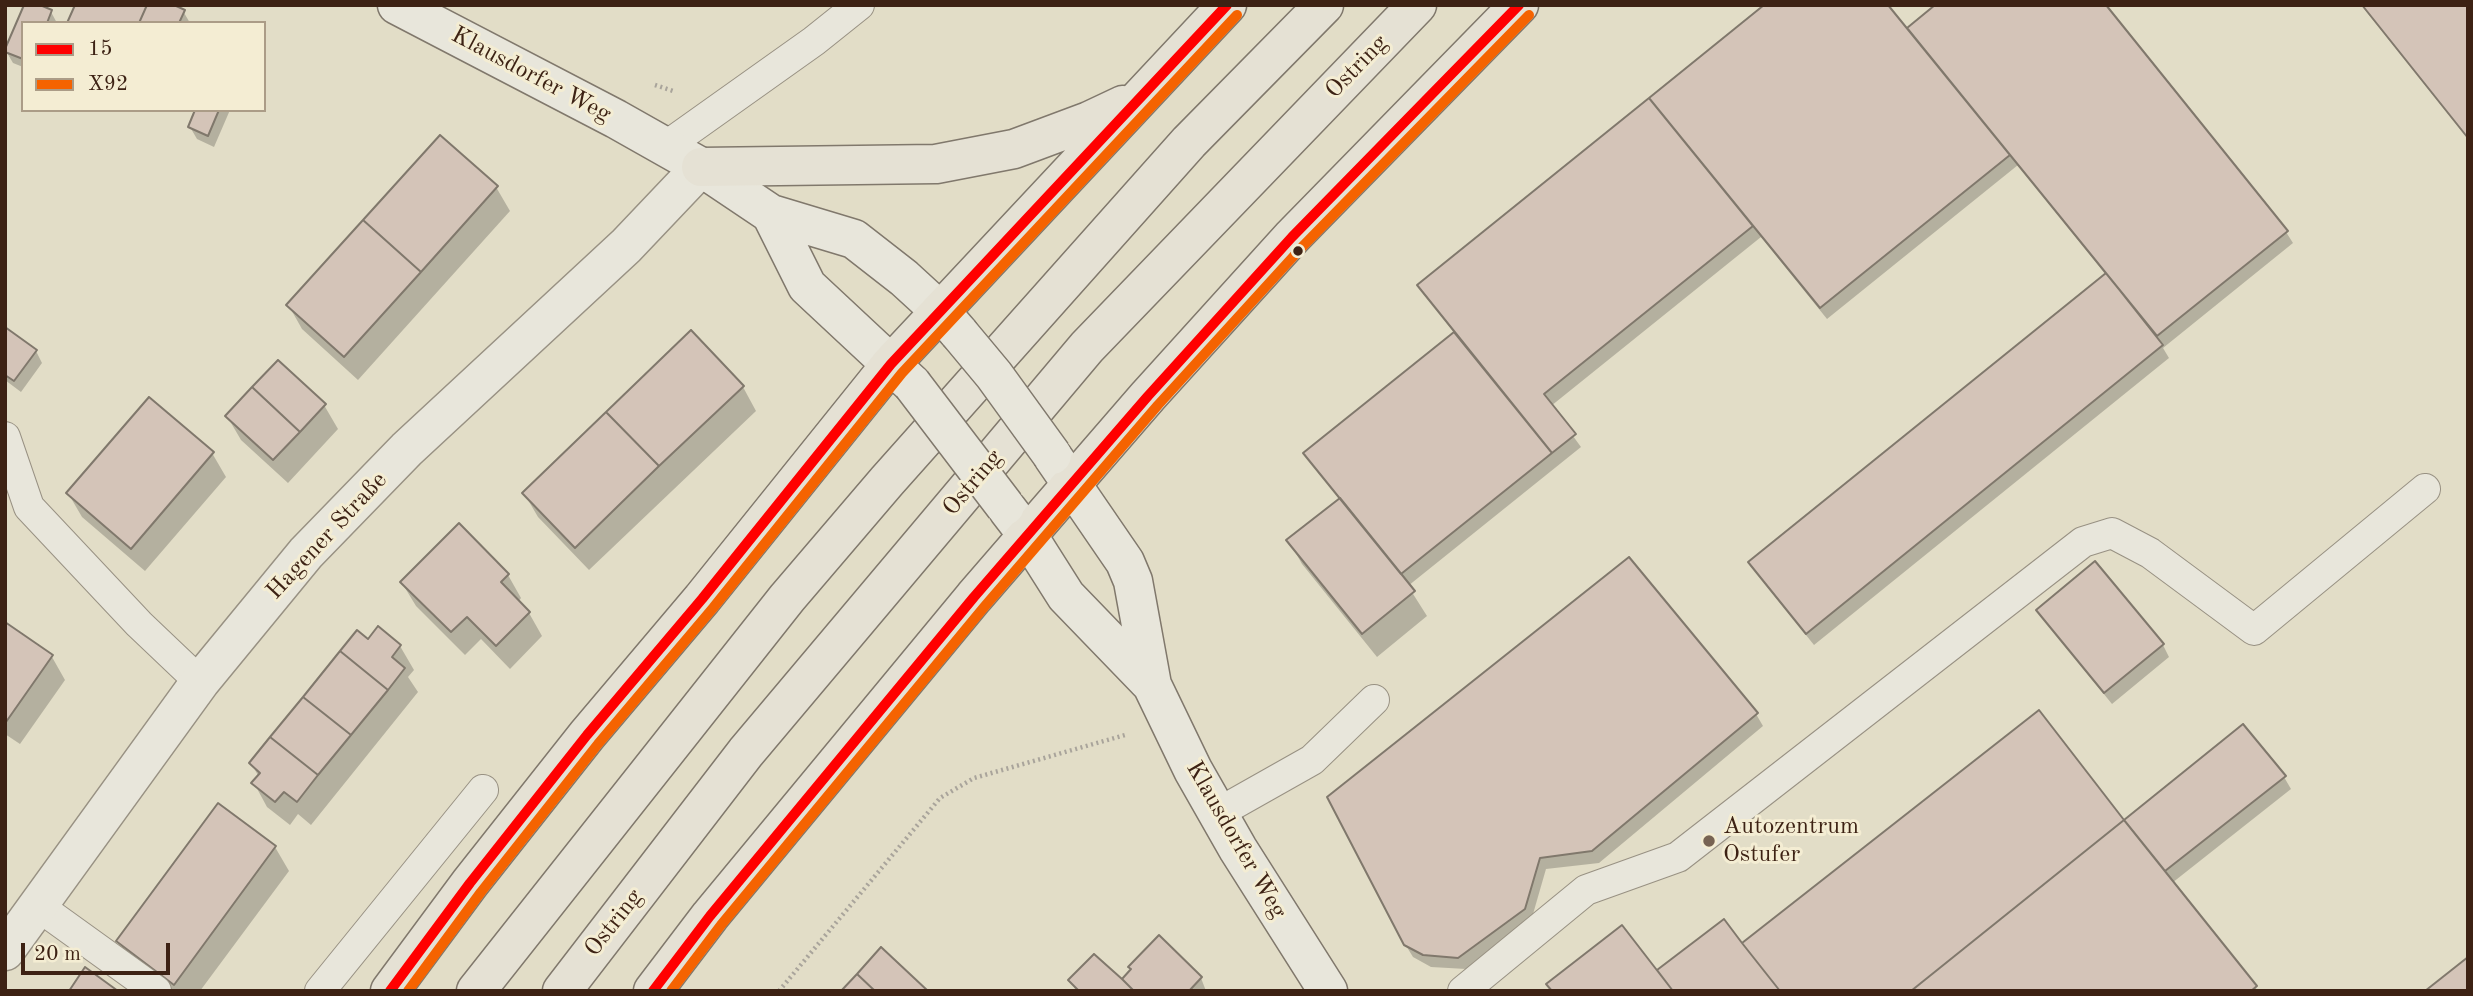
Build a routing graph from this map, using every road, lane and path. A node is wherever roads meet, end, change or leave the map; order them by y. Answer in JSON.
{"nodes":[{"id":1,"x":397,"y":5,"type":"edge"},
{"id":2,"x":859,"y":5,"type":"edge"},
{"id":3,"x":1227,"y":5,"type":"edge"},
{"id":4,"x":1324,"y":5,"type":"edge"},
{"id":5,"x":1417,"y":5,"type":"edge"},
{"id":6,"x":1519,"y":5,"type":"edge"},
{"id":7,"x":653,"y":85,"type":"dead end"},
{"id":8,"x":1141,"y":96,"type":"junction"},
{"id":9,"x":719,"y":106,"type":"junction"},
{"id":10,"x":665,"y":147,"type":"junction"},
{"id":11,"x":701,"y":167,"type":"junction"},
{"id":12,"x":771,"y":214,"type":"junction"},
{"id":13,"x":949,"y":322,"type":"junction"},
{"id":14,"x":902,"y":374,"type":"junction"},
{"id":15,"x":5,"y":438,"type":"edge"},
{"id":16,"x":1071,"y":483,"type":"junction"},
{"id":17,"x":2425,"y":489,"type":"dead end"},
{"id":18,"x":1036,"y":548,"type":"junction"},
{"id":19,"x":200,"y":682,"type":"junction"},
{"id":20,"x":1152,"y":685,"type":"junction"},
{"id":21,"x":1374,"y":700,"type":"dead end"},
{"id":22,"x":1170,"y":722,"type":"junction"},
{"id":23,"x":483,"y":790,"type":"dead end"},
{"id":24,"x":1218,"y":813,"type":"junction"},
{"id":25,"x":38,"y":906,"type":"junction"},
{"id":26,"x":5,"y":951,"type":"edge"},
{"id":27,"x":156,"y":991,"type":"edge"},
{"id":28,"x":320,"y":991,"type":"edge"},
{"id":29,"x":390,"y":991,"type":"edge"},
{"id":30,"x":476,"y":991,"type":"edge"},
{"id":31,"x":562,"y":991,"type":"edge"},
{"id":32,"x":653,"y":991,"type":"edge"},
{"id":33,"x":779,"y":991,"type":"edge"},
{"id":34,"x":1328,"y":991,"type":"edge"},
{"id":35,"x":1463,"y":991,"type":"edge"}],
"edges":[{"from":1,"to":10,"type":"street","name":"Klausdorfer Weg"},
{"from":2,"to":9,"type":"lane"},
{"from":3,"to":8,"type":"highway"},
{"from":4,"to":30,"type":"highway"},
{"from":5,"to":31,"type":"highway","name":"Ostring"},
{"from":6,"to":16,"type":"highway"},
{"from":7,"to":9,"type":"path"},
{"from":8,"to":11,"type":"highway"},
{"from":8,"to":13,"type":"highway"},
{"from":9,"to":10,"type":"lane"},
{"from":10,"to":11,"type":"street","name":"Klausdorfer Weg"},
{"from":11,"to":12,"type":"street","name":"Klausdorfer Weg"},
{"from":11,"to":19,"type":"street","name":"Hagener Straße"},
{"from":12,"to":13,"type":"street","name":"Klausdorfer Weg"},
{"from":12,"to":14,"type":"street","name":"Klausdorfer Weg"},
{"from":13,"to":14,"type":"highway"},
{"from":13,"to":16,"type":"street","name":"Klausdorfer Weg","bridge":true},
{"from":14,"to":18,"type":"street","name":"Klausdorfer Weg","bridge":true},
{"from":14,"to":29,"type":"highway"},
{"from":15,"to":19,"type":"lane"},
{"from":16,"to":18,"type":"highway"},
{"from":16,"to":20,"type":"street","name":"Klausdorfer Weg"},
{"from":17,"to":35,"type":"lane"},
{"from":18,"to":20,"type":"street","name":"Klausdorfer Weg"},
{"from":18,"to":32,"type":"highway"},
{"from":19,"to":25,"type":"street","name":"Hagener Straße"},
{"from":20,"to":22,"type":"street","name":"Klausdorfer Weg"},
{"from":21,"to":24,"type":"lane"},
{"from":22,"to":24,"type":"street","name":"Klausdorfer Weg"},
{"from":22,"to":33,"type":"path"},
{"from":23,"to":28,"type":"lane"},
{"from":24,"to":34,"type":"street","name":"Klausdorfer Weg"},
{"from":25,"to":26,"type":"street","name":"Hagener Straße"},
{"from":25,"to":27,"type":"lane"}]}
